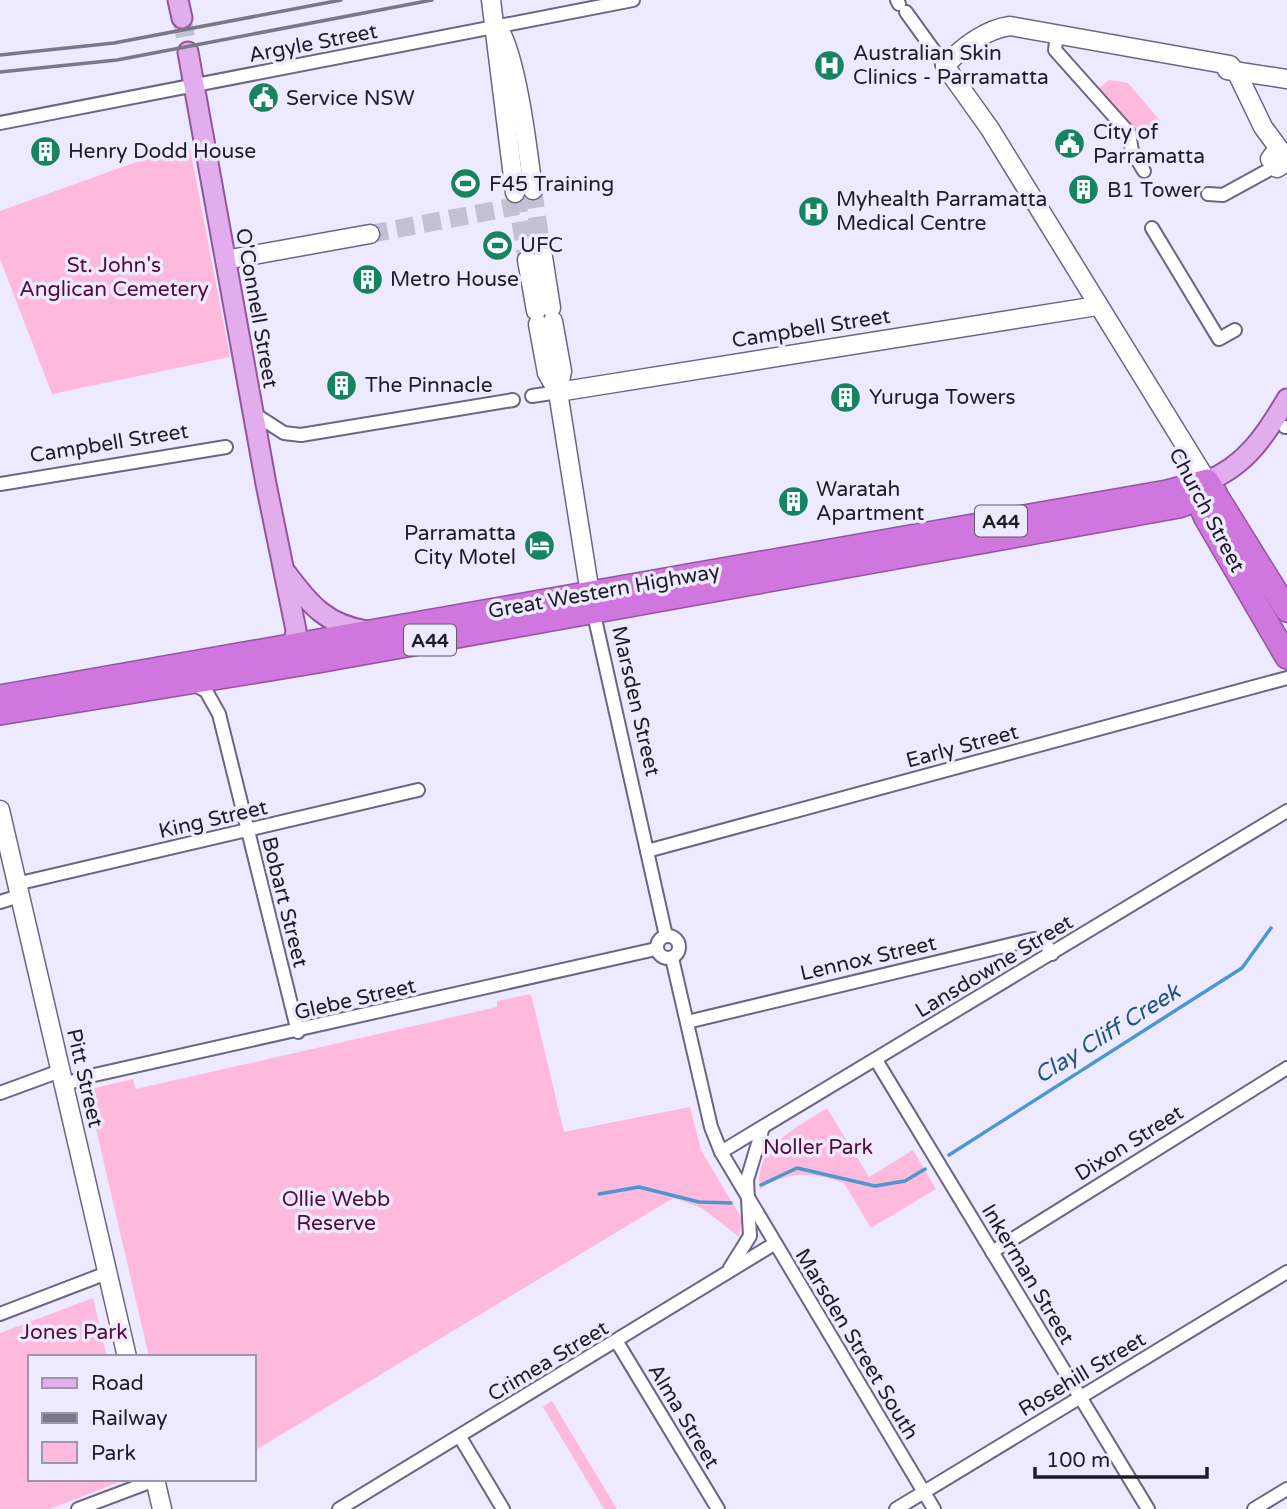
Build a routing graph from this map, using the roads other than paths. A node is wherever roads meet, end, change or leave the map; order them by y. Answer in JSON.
{"nodes":[{"id":1,"x":491,"y":0,"type":"edge"},
{"id":2,"x":634,"y":0,"type":"edge"},
{"id":3,"x":901,"y":5,"type":"edge"},
{"id":4,"x":497,"y":26,"type":"junction"},
{"id":5,"x":1056,"y":37,"type":"junction"},
{"id":6,"x":188,"y":52,"type":"tunnel mouth"},
{"id":7,"x":945,"y":66,"type":"junction"},
{"id":8,"x":1233,"y":75,"type":"junction"},
{"id":9,"x":1287,"y":79,"type":"edge"},
{"id":10,"x":195,"y":86,"type":"junction"},
{"id":11,"x":0,"y":124,"type":"edge"},
{"id":12,"x":1129,"y":134,"type":"junction"},
{"id":13,"x":1143,"y":149,"type":"dead end"},
{"id":14,"x":1280,"y":161,"type":"edge"},
{"id":15,"x":1144,"y":171,"type":"dead end"},
{"id":16,"x":524,"y":191,"type":"tunnel mouth"},
{"id":17,"x":1152,"y":228,"type":"dead end"},
{"id":18,"x":370,"y":234,"type":"tunnel mouth"},
{"id":19,"x":535,"y":259,"type":"tunnel mouth"},
{"id":20,"x":225,"y":260,"type":"junction"},
{"id":21,"x":1097,"y":306,"type":"junction"},
{"id":22,"x":1235,"y":330,"type":"dead end"},
{"id":23,"x":558,"y":392,"type":"junction"},
{"id":24,"x":532,"y":396,"type":"dead end"},
{"id":25,"x":1287,"y":399,"type":"edge"},
{"id":26,"x":513,"y":400,"type":"dead end"},
{"id":27,"x":253,"y":413,"type":"junction"},
{"id":28,"x":1286,"y":426,"type":"edge"},
{"id":29,"x":226,"y":447,"type":"dead end"},
{"id":30,"x":0,"y":484,"type":"edge"},
{"id":31,"x":1198,"y":493,"type":"junction"},
{"id":32,"x":284,"y":571,"type":"junction"},
{"id":33,"x":592,"y":601,"type":"junction"},
{"id":34,"x":1287,"y":610,"type":"edge"},
{"id":35,"x":378,"y":632,"type":"junction"},
{"id":36,"x":294,"y":646,"type":"junction"},
{"id":37,"x":1287,"y":657,"type":"edge"},
{"id":38,"x":267,"y":669,"type":"junction"},
{"id":39,"x":1287,"y":678,"type":"edge"},
{"id":40,"x":179,"y":684,"type":"junction"},
{"id":41,"x":0,"y":697,"type":"edge"},
{"id":42,"x":0,"y":713,"type":"edge"},
{"id":43,"x":418,"y":790,"type":"dead end"},
{"id":44,"x":0,"y":810,"type":"edge"},
{"id":45,"x":1287,"y":811,"type":"edge"},
{"id":46,"x":247,"y":830,"type":"junction"},
{"id":47,"x":646,"y":851,"type":"junction"},
{"id":48,"x":18,"y":890,"type":"junction"},
{"id":49,"x":0,"y":902,"type":"edge"},
{"id":50,"x":666,"y":936,"type":"junction"},
{"id":51,"x":656,"y":949,"type":"junction"},
{"id":52,"x":1052,"y":954,"type":"junction"},
{"id":53,"x":672,"y":958,"type":"junction"},
{"id":54,"x":687,"y":1022,"type":"junction"},
{"id":55,"x":298,"y":1032,"type":"junction"},
{"id":56,"x":876,"y":1060,"type":"junction"},
{"id":57,"x":1287,"y":1068,"type":"edge"},
{"id":58,"x":62,"y":1078,"type":"junction"},
{"id":59,"x":0,"y":1093,"type":"edge"},
{"id":60,"x":763,"y":1127,"type":"junction"},
{"id":61,"x":721,"y":1153,"type":"junction"},
{"id":62,"x":747,"y":1199,"type":"junction"},
{"id":63,"x":774,"y":1244,"type":"junction"},
{"id":64,"x":992,"y":1252,"type":"junction"},
{"id":65,"x":1287,"y":1272,"type":"edge"},
{"id":66,"x":107,"y":1273,"type":"junction"},
{"id":67,"x":724,"y":1275,"type":"junction"},
{"id":68,"x":0,"y":1314,"type":"edge"},
{"id":69,"x":617,"y":1342,"type":"junction"},
{"id":70,"x":127,"y":1355,"type":"edge"},
{"id":71,"x":1080,"y":1397,"type":"junction"},
{"id":72,"x":460,"y":1437,"type":"junction"},
{"id":73,"x":150,"y":1481,"type":"edge"},
{"id":74,"x":155,"y":1481,"type":"edge"},
{"id":75,"x":1287,"y":1489,"type":"edge"},
{"id":76,"x":924,"y":1492,"type":"junction"},
{"id":77,"x":78,"y":1509,"type":"edge"},
{"id":78,"x":162,"y":1509,"type":"edge"},
{"id":79,"x":339,"y":1509,"type":"edge"},
{"id":80,"x":503,"y":1509,"type":"edge"},
{"id":81,"x":718,"y":1509,"type":"edge"},
{"id":82,"x":896,"y":1509,"type":"edge"},
{"id":83,"x":934,"y":1509,"type":"edge"},
{"id":84,"x":1148,"y":1509,"type":"edge"},
{"id":85,"x":1254,"y":1509,"type":"edge"}],
"edges":[{"from":1,"to":4,"type":"main road"},
{"from":2,"to":4,"type":"street","name":"Argyle Street"},
{"from":3,"to":7,"type":"street","name":"Church Street"},
{"from":4,"to":10,"type":"street","name":"Argyle Street"},
{"from":4,"to":16,"type":"main road"},
{"from":5,"to":7,"type":"main road"},
{"from":5,"to":8,"type":"main road"},
{"from":5,"to":12,"type":"street"},
{"from":6,"to":10,"type":"main road","name":"O'Connell Street"},
{"from":7,"to":21,"type":"main road","name":"Church Street"},
{"from":8,"to":9,"type":"main road"},
{"from":8,"to":14,"type":"main road"},
{"from":8,"to":14,"type":"main road"},
{"from":10,"to":11,"type":"street","name":"Argyle Street"},
{"from":10,"to":20,"type":"main road","name":"O'Connell Street"},
{"from":12,"to":13,"type":"street"},
{"from":12,"to":15,"type":"street"},
{"from":17,"to":22,"type":"street"},
{"from":18,"to":20,"type":"main road"},
{"from":19,"to":23,"type":"main road","name":"Marsden Street"},
{"from":20,"to":27,"type":"main road","name":"O'Connell Street"},
{"from":21,"to":23,"type":"main road","name":"Campbell Street"},
{"from":21,"to":31,"type":"main road","name":"Church Street"},
{"from":23,"to":24,"type":"street","name":"Campbell Street"},
{"from":23,"to":33,"type":"main road","name":"Marsden Street"},
{"from":25,"to":31,"type":"main road"},
{"from":26,"to":27,"type":"street"},
{"from":27,"to":32,"type":"main road","name":"O'Connell Street"},
{"from":28,"to":31,"type":"main road"},
{"from":29,"to":30,"type":"street","name":"Campbell Street"},
{"from":31,"to":33,"type":"highway","name":"Great Western Highway","number":"A44"},
{"from":31,"to":34,"type":"highway","name":"Church Street"},
{"from":31,"to":37,"type":"highway","name":"Church Street"},
{"from":32,"to":35,"type":"main road"},
{"from":32,"to":36,"type":"main road","name":"O'Connell Street"},
{"from":33,"to":35,"type":"highway","name":"Great Western Highway","number":"A44"},
{"from":33,"to":38,"type":"highway","name":"Great Western Highway","number":"A44"},
{"from":33,"to":47,"type":"street","name":"Marsden Street"},
{"from":35,"to":36,"type":"highway","name":"Great Western Highway","number":"A44"},
{"from":36,"to":38,"type":"main road"},
{"from":36,"to":41,"type":"highway","name":"Great Western Highway","number":"A44"},
{"from":38,"to":40,"type":"highway","name":"Great Western Highway","number":"A44"},
{"from":39,"to":47,"type":"street","name":"Early Street"},
{"from":40,"to":42,"type":"highway","name":"Great Western Highway","number":"A44"},
{"from":40,"to":46,"type":"street","name":"Bobart Street"},
{"from":43,"to":46,"type":"street","name":"King Street"},
{"from":44,"to":48,"type":"main road","name":"Pitt Street"},
{"from":45,"to":52,"type":"street","name":"Lansdowne Street"},
{"from":46,"to":48,"type":"street","name":"King Street"},
{"from":46,"to":55,"type":"street","name":"Bobart Street"},
{"from":47,"to":50,"type":"street","name":"Marsden Street"},
{"from":48,"to":49,"type":"street","name":"King Street"},
{"from":48,"to":58,"type":"main road","name":"Pitt Street"},
{"from":50,"to":51,"type":"street"},
{"from":50,"to":53,"type":"street"},
{"from":51,"to":53,"type":"street"},
{"from":51,"to":55,"type":"street","name":"Glebe Street"},
{"from":52,"to":54,"type":"street","name":"Lennox Street"},
{"from":52,"to":56,"type":"street","name":"Lansdowne Street"},
{"from":53,"to":54,"type":"street"},
{"from":54,"to":61,"type":"street"},
{"from":55,"to":58,"type":"street","name":"Glebe Street"},
{"from":56,"to":60,"type":"street","name":"Lansdowne Street"},
{"from":56,"to":64,"type":"street","name":"Inkerman Street"},
{"from":57,"to":64,"type":"street","name":"Dixon Street"},
{"from":58,"to":59,"type":"street","name":"Glebe Street"},
{"from":58,"to":66,"type":"main road","name":"Pitt Street"},
{"from":60,"to":61,"type":"street","name":"Lansdowne Street"},
{"from":60,"to":62,"type":"street"},
{"from":61,"to":62,"type":"street"},
{"from":62,"to":63,"type":"street","name":"Marsden Street South"},
{"from":62,"to":67,"type":"street"},
{"from":63,"to":67,"type":"street","name":"Crimea Street"},
{"from":63,"to":76,"type":"street","name":"Marsden Street South"},
{"from":64,"to":71,"type":"street","name":"Inkerman Street"},
{"from":65,"to":71,"type":"street","name":"Rosehill Street"},
{"from":66,"to":68,"type":"street"},
{"from":66,"to":70,"type":"main road","name":"Pitt Street"},
{"from":67,"to":69,"type":"street","name":"Crimea Street"},
{"from":69,"to":72,"type":"street","name":"Crimea Street"},
{"from":69,"to":81,"type":"street","name":"Alma Street"},
{"from":71,"to":76,"type":"street","name":"Rosehill Street"},
{"from":71,"to":84,"type":"street","name":"Inkerman Street"},
{"from":72,"to":79,"type":"street","name":"Crimea Street"},
{"from":72,"to":80,"type":"street"},
{"from":73,"to":77,"type":"street"},
{"from":74,"to":78,"type":"main road"},
{"from":75,"to":85,"type":"street"},
{"from":76,"to":82,"type":"street","name":"Rosehill Street"},
{"from":76,"to":83,"type":"street","name":"Marsden Street South"}]}
